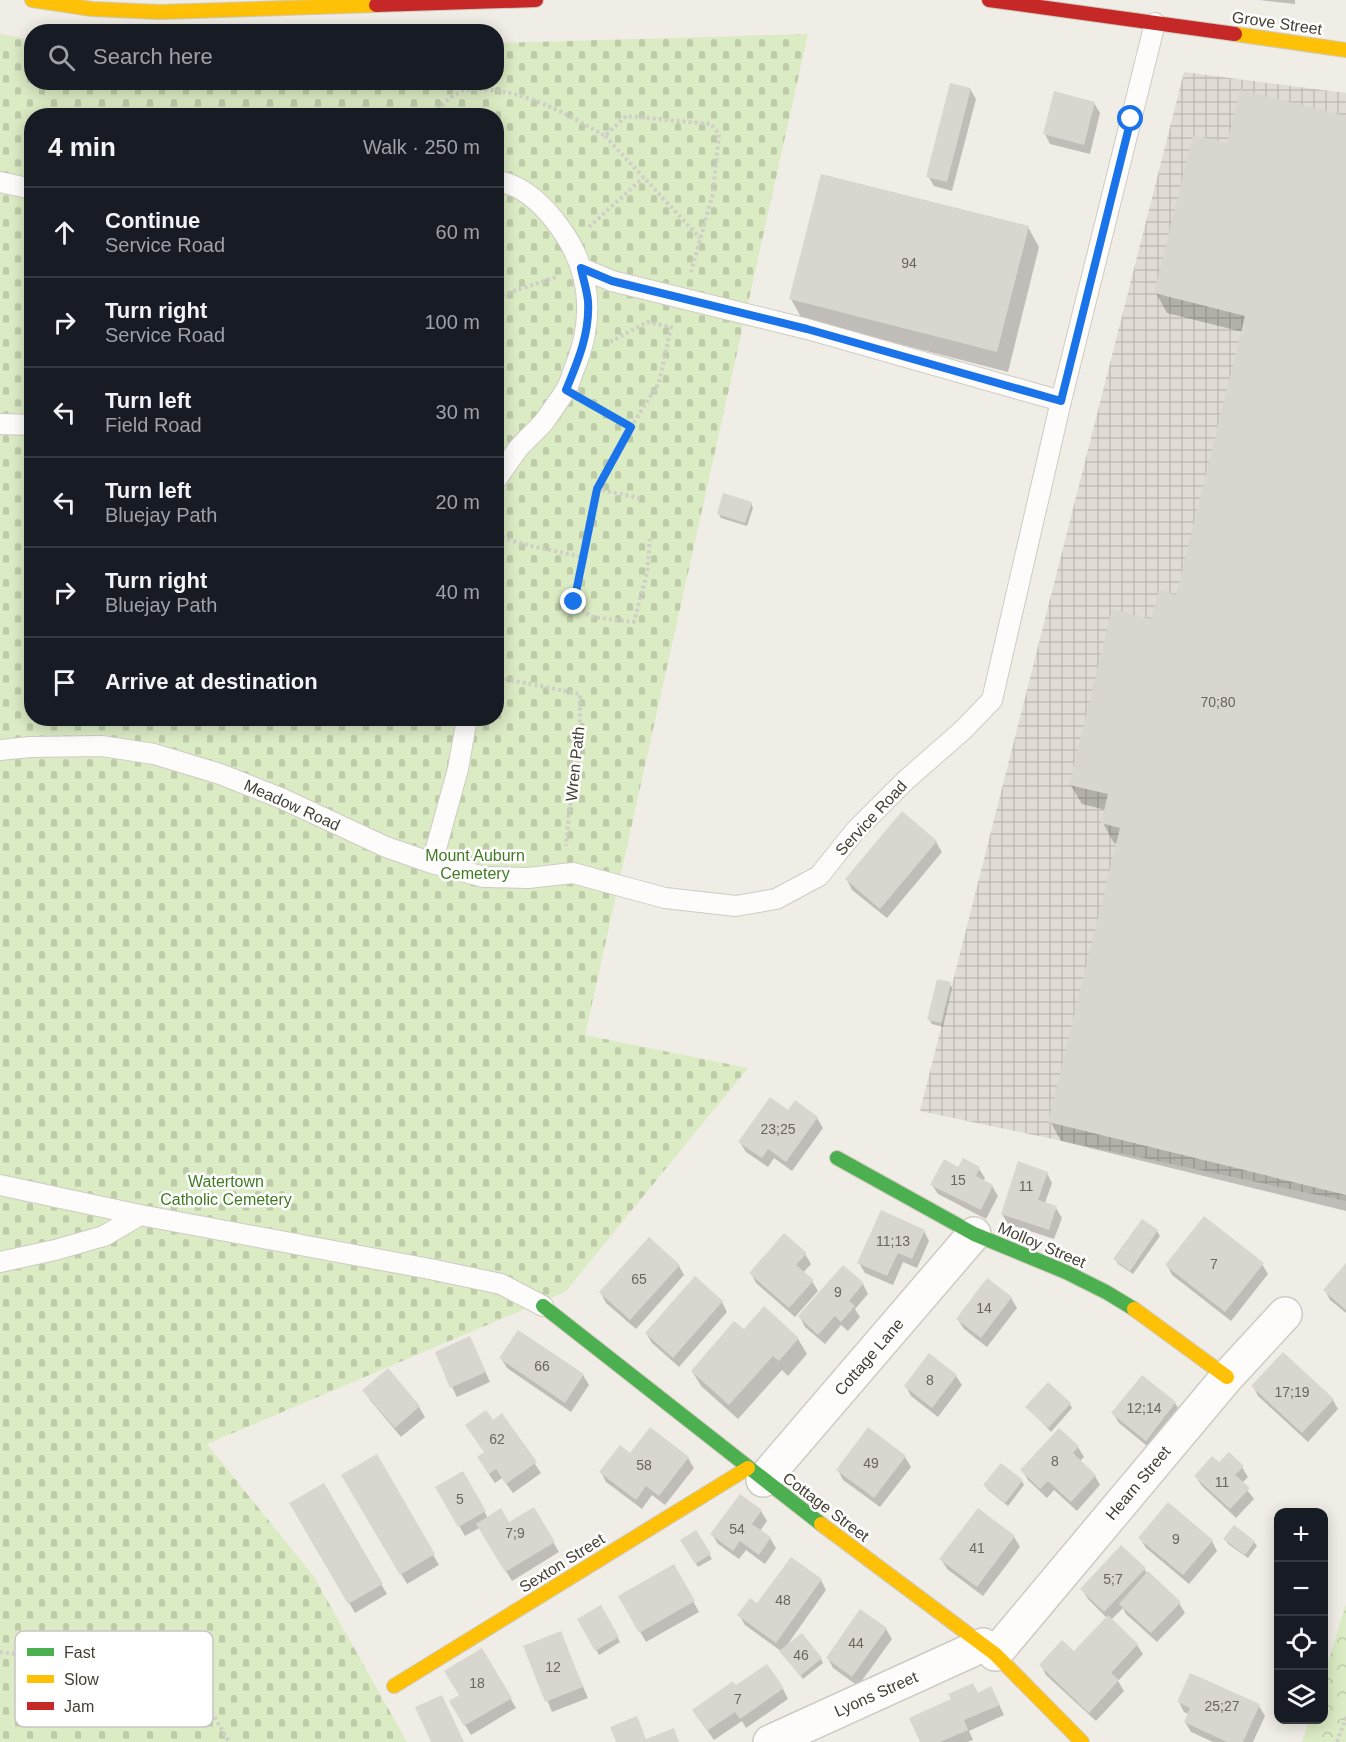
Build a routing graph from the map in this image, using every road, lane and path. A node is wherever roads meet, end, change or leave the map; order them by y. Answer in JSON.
{"nodes":[{"id":1,"x":32,"y":0,"type":"edge"},
{"id":2,"x":517,"y":0,"type":"edge"},
{"id":3,"x":989,"y":0,"type":"edge"},
{"id":4,"x":159,"y":6,"type":"edge"},
{"id":5,"x":1155,"y":23,"type":"junction"},
{"id":6,"x":1346,"y":50,"type":"edge"},
{"id":7,"x":464,"y":90,"type":"edge"},
{"id":8,"x":464,"y":90,"type":"edge"},
{"id":9,"x":439,"y":108,"type":"edge"},
{"id":10,"x":605,"y":136,"type":"junction"},
{"id":11,"x":644,"y":177,"type":"junction"},
{"id":12,"x":504,"y":182,"type":"edge"},
{"id":13,"x":0,"y":183,"type":"edge"},
{"id":14,"x":24,"y":188,"type":"edge"},
{"id":15,"x":700,"y":238,"type":"junction"},
{"id":16,"x":570,"y":244,"type":"junction"},
{"id":17,"x":581,"y":268,"type":"junction"},
{"id":18,"x":504,"y":294,"type":"edge"},
{"id":19,"x":683,"y":298,"type":"junction"},
{"id":20,"x":609,"y":342,"type":"dead end"},
{"id":21,"x":566,"y":390,"type":"junction"},
{"id":22,"x":1061,"y":401,"type":"junction"},
{"id":23,"x":0,"y":424,"type":"edge"},
{"id":24,"x":24,"y":425,"type":"edge"},
{"id":25,"x":631,"y":427,"type":"junction"},
{"id":26,"x":504,"y":469,"type":"edge"},
{"id":27,"x":597,"y":489,"type":"junction"},
{"id":28,"x":644,"y":499,"type":"dead end"},
{"id":29,"x":504,"y":538,"type":"edge"},
{"id":30,"x":650,"y":539,"type":"dead end"},
{"id":31,"x":583,"y":556,"type":"junction"},
{"id":32,"x":505,"y":679,"type":"dead end"},
{"id":33,"x":466,"y":726,"type":"edge"},
{"id":34,"x":0,"y":750,"type":"edge"},
{"id":35,"x":432,"y":863,"type":"junction"},
{"id":36,"x":564,"y":874,"type":"junction"},
{"id":37,"x":837,"y":1158,"type":"dead end"},
{"id":38,"x":0,"y":1185,"type":"edge"},
{"id":39,"x":140,"y":1215,"type":"junction"},
{"id":40,"x":974,"y":1234,"type":"junction"},
{"id":41,"x":0,"y":1262,"type":"edge"},
{"id":42,"x":543,"y":1306,"type":"joint"},
{"id":43,"x":1285,"y":1314,"type":"dead end"},
{"id":44,"x":1227,"y":1377,"type":"junction"},
{"id":45,"x":756,"y":1474,"type":"junction"},
{"id":46,"x":989,"y":1650,"type":"junction"},
{"id":47,"x":0,"y":1652,"type":"edge"},
{"id":48,"x":15,"y":1654,"type":"edge"},
{"id":49,"x":394,"y":1686,"type":"dead end"},
{"id":50,"x":213,"y":1714,"type":"edge"},
{"id":51,"x":1346,"y":1717,"type":"edge"},
{"id":52,"x":229,"y":1742,"type":"edge"},
{"id":53,"x":770,"y":1742,"type":"edge"},
{"id":54,"x":1082,"y":1742,"type":"edge"},
{"id":55,"x":1337,"y":1742,"type":"edge"}],
"edges":[{"from":1,"to":4,"type":"street"},
{"from":2,"to":4,"type":"street"},
{"from":3,"to":5,"type":"street","name":"Grove Street"},
{"from":5,"to":6,"type":"street","name":"Grove Street"},
{"from":5,"to":22,"type":"lane","name":"Service Road"},
{"from":7,"to":9,"type":"path"},
{"from":8,"to":10,"type":"path"},
{"from":10,"to":11,"type":"path"},
{"from":10,"to":15,"type":"path"},
{"from":11,"to":15,"type":"path"},
{"from":11,"to":16,"type":"path"},
{"from":12,"to":16,"type":"lane"},
{"from":13,"to":14,"type":"lane"},
{"from":15,"to":19,"type":"path"},
{"from":16,"to":17,"type":"lane"},
{"from":17,"to":18,"type":"path"},
{"from":17,"to":19,"type":"lane"},
{"from":17,"to":21,"type":"lane"},
{"from":19,"to":22,"type":"lane"},
{"from":20,"to":25,"type":"path"},
{"from":21,"to":25,"type":"path"},
{"from":21,"to":26,"type":"lane"},
{"from":22,"to":36,"type":"lane","name":"Service Road"},
{"from":23,"to":24,"type":"lane"},
{"from":25,"to":27,"type":"path"},
{"from":27,"to":28,"type":"path"},
{"from":27,"to":31,"type":"path"},
{"from":29,"to":31,"type":"path"},
{"from":30,"to":31,"type":"path"},
{"from":32,"to":36,"type":"path","name":"Wren Path"},
{"from":33,"to":35,"type":"lane"},
{"from":34,"to":35,"type":"lane","name":"Meadow Road"},
{"from":35,"to":36,"type":"lane","name":"Service Road"},
{"from":37,"to":40,"type":"street","name":"Molloy Street"},
{"from":38,"to":39,"type":"lane"},
{"from":39,"to":41,"type":"lane"},
{"from":39,"to":42,"type":"lane"},
{"from":40,"to":44,"type":"street","name":"Molloy Street"},
{"from":40,"to":45,"type":"street","name":"Cottage Lane"},
{"from":42,"to":45,"type":"street","name":"Cottage Street"},
{"from":43,"to":44,"type":"street","name":"Hearn Street"},
{"from":44,"to":46,"type":"street","name":"Hearn Street"},
{"from":45,"to":46,"type":"street","name":"Cottage Street"},
{"from":45,"to":49,"type":"street","name":"Sexton Street"},
{"from":46,"to":53,"type":"street","name":"Lyons Street"},
{"from":46,"to":54,"type":"street","name":"Cottage Street"},
{"from":47,"to":48,"type":"path"},
{"from":50,"to":52,"type":"path"},
{"from":51,"to":55,"type":"path"}]}
